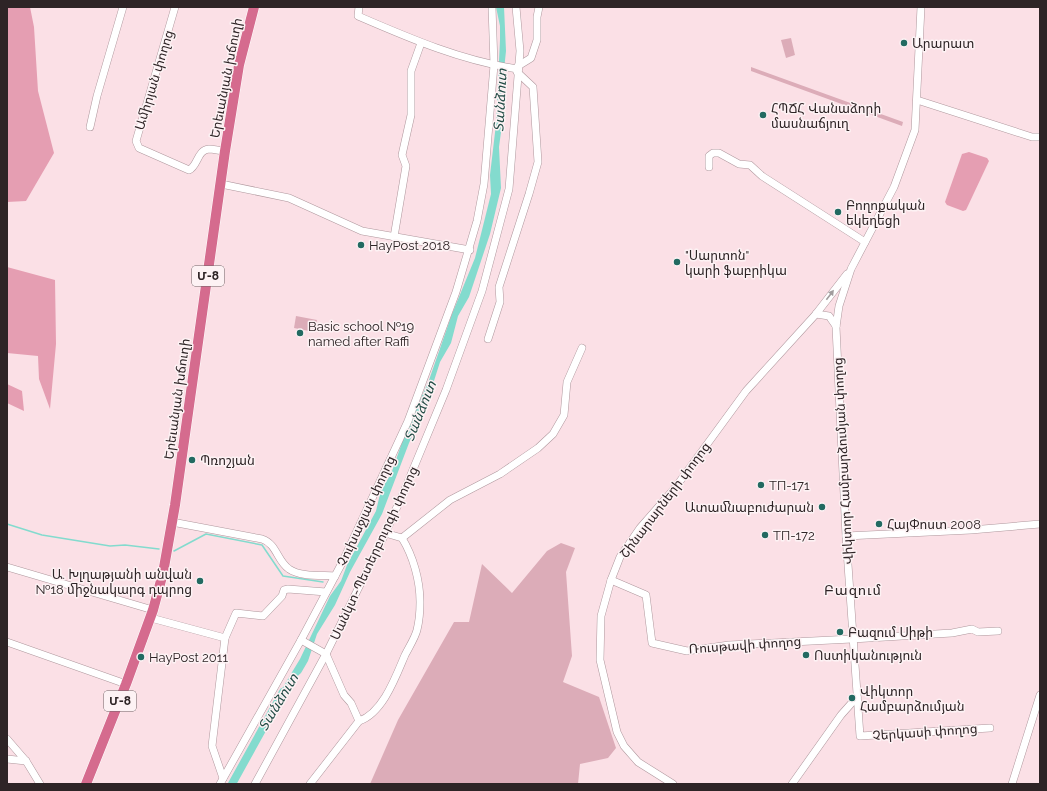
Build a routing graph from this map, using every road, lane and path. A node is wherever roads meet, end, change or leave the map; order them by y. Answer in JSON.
{"nodes":[{"id":1,"x":123,"y":7,"type":"edge"},
{"id":2,"x":176,"y":7,"type":"edge"},
{"id":3,"x":254,"y":7,"type":"edge"},
{"id":4,"x":359,"y":7,"type":"edge"},
{"id":5,"x":492,"y":7,"type":"edge"},
{"id":6,"x":516,"y":7,"type":"edge"},
{"id":7,"x":539,"y":7,"type":"edge"},
{"id":8,"x":921,"y":7,"type":"edge"},
{"id":9,"x":421,"y":42,"type":"junction"},
{"id":10,"x":496,"y":66,"type":"junction"},
{"id":11,"x":518,"y":69,"type":"junction"},
{"id":12,"x":917,"y":100,"type":"junction"},
{"id":13,"x":90,"y":127,"type":"dead end"},
{"id":14,"x":1040,"y":137,"type":"edge"},
{"id":15,"x":225,"y":151,"type":"junction"},
{"id":16,"x":709,"y":167,"type":"dead end"},
{"id":17,"x":221,"y":184,"type":"junction"},
{"id":18,"x":394,"y":237,"type":"junction"},
{"id":19,"x":865,"y":242,"type":"junction"},
{"id":20,"x":470,"y":250,"type":"junction"},
{"id":21,"x":851,"y":269,"type":"junction"},
{"id":22,"x":816,"y":314,"type":"junction"},
{"id":23,"x":836,"y":326,"type":"junction"},
{"id":24,"x":488,"y":339,"type":"dead end"},
{"id":25,"x":582,"y":348,"type":"dead end"},
{"id":26,"x":172,"y":522,"type":"junction"},
{"id":27,"x":1040,"y":524,"type":"edge"},
{"id":28,"x":385,"y":533,"type":"junction"},
{"id":29,"x":846,"y":536,"type":"junction"},
{"id":30,"x":402,"y":538,"type":"junction"},
{"id":31,"x":7,"y":567,"type":"edge"},
{"id":32,"x":335,"y":576,"type":"junction"},
{"id":33,"x":611,"y":580,"type":"junction"},
{"id":34,"x":326,"y":592,"type":"junction"},
{"id":35,"x":152,"y":614,"type":"junction"},
{"id":36,"x":998,"y":631,"type":"dead end"},
{"id":37,"x":225,"y":638,"type":"junction"},
{"id":38,"x":852,"y":639,"type":"junction"},
{"id":39,"x":303,"y":640,"type":"junction"},
{"id":40,"x":7,"y":642,"type":"edge"},
{"id":41,"x":326,"y":654,"type":"junction"},
{"id":42,"x":126,"y":684,"type":"junction"},
{"id":43,"x":1040,"y":695,"type":"edge"},
{"id":44,"x":857,"y":697,"type":"junction"},
{"id":45,"x":359,"y":721,"type":"junction"},
{"id":46,"x":990,"y":728,"type":"dead end"},
{"id":47,"x":860,"y":736,"type":"joint"},
{"id":48,"x":7,"y":739,"type":"edge"},
{"id":49,"x":7,"y":759,"type":"edge"},
{"id":50,"x":26,"y":761,"type":"junction"},
{"id":51,"x":221,"y":781,"type":"edge"},
{"id":52,"x":40,"y":784,"type":"edge"},
{"id":53,"x":86,"y":784,"type":"edge"},
{"id":54,"x":255,"y":784,"type":"edge"},
{"id":55,"x":310,"y":784,"type":"edge"},
{"id":56,"x":673,"y":784,"type":"edge"},
{"id":57,"x":792,"y":784,"type":"edge"},
{"id":58,"x":1012,"y":784,"type":"edge"}],
"edges":[{"from":1,"to":13,"type":"street"},
{"from":2,"to":15,"type":"street","name":"Ամիրյան փողոց"},
{"from":3,"to":15,"type":"highway","name":"Երեւանյան խճուղի","number":"Մ-8"},
{"from":4,"to":9,"type":"street"},
{"from":5,"to":10,"type":"street","name":"Չուխաջյան փողոց"},
{"from":6,"to":11,"type":"street","name":"Սանկտ-Պետերբուրգի փողոց"},
{"from":7,"to":11,"type":"street"},
{"from":8,"to":12,"type":"street"},
{"from":9,"to":10,"type":"street"},
{"from":9,"to":18,"type":"street"},
{"from":10,"to":11,"type":"street"},
{"from":10,"to":20,"type":"street","name":"Չուխաջյան փողոց"},
{"from":11,"to":24,"type":"street"},
{"from":11,"to":28,"type":"street","name":"Սանկտ-Պետերբուրգի փողոց"},
{"from":12,"to":14,"type":"street"},
{"from":12,"to":19,"type":"street"},
{"from":15,"to":17,"type":"highway","name":"Երեւանյան խճուղի","number":"Մ-8"},
{"from":16,"to":19,"type":"street"},
{"from":17,"to":18,"type":"street"},
{"from":17,"to":26,"type":"highway","name":"Երեւանյան խճուղի","number":"Մ-8"},
{"from":18,"to":20,"type":"street"},
{"from":19,"to":21,"type":"street","name":"Վիկտոր Համբարձումյան փողոց"},
{"from":20,"to":32,"type":"street","name":"Չուխաջյան փողոց"},
{"from":22,"to":21,"type":"street","name":"Շինարարների փողոց","one_way":true},
{"from":21,"to":23,"type":"street","name":"Վիկտոր Համբարձումյան փողոց"},
{"from":22,"to":23,"type":"street"},
{"from":22,"to":33,"type":"street","name":"Շինարարների փողոց"},
{"from":23,"to":29,"type":"street","name":"Վիկտոր Համբարձումյան փողոց"},
{"from":25,"to":30,"type":"street"},
{"from":26,"to":32,"type":"street"},
{"from":26,"to":35,"type":"highway","name":"Երեւանյան խճուղի","number":"Մ-8"},
{"from":27,"to":29,"type":"street"},
{"from":28,"to":30,"type":"street"},
{"from":28,"to":41,"type":"street","name":"Սանկտ-Պետերբուրգի փողոց"},
{"from":29,"to":38,"type":"street","name":"Վիկտոր Համբարձումյան փողոց"},
{"from":30,"to":45,"type":"street"},
{"from":31,"to":35,"type":"street"},
{"from":32,"to":34,"type":"street","name":"Չուխաջյան փողոց"},
{"from":33,"to":38,"type":"street","name":"Ռուսթավի փողոց"},
{"from":33,"to":56,"type":"street","name":"Շինարարների փողոց"},
{"from":34,"to":37,"type":"street"},
{"from":34,"to":39,"type":"street","name":"Չուխաջյան փողոց"},
{"from":35,"to":37,"type":"street"},
{"from":35,"to":42,"type":"highway","name":"Երեւանյան խճուղի","number":"Մ-8"},
{"from":36,"to":38,"type":"street"},
{"from":37,"to":51,"type":"street"},
{"from":38,"to":44,"type":"street","name":"Վիկտոր Համբարձումյան փողոց"},
{"from":39,"to":41,"type":"street"},
{"from":39,"to":51,"type":"street","name":"Չուխաջյան փողոց"},
{"from":40,"to":42,"type":"street"},
{"from":41,"to":45,"type":"street"},
{"from":41,"to":54,"type":"street","name":"Սանկտ-Պետերբուրգի փողոց"},
{"from":42,"to":53,"type":"highway","name":"Երեւանյան խճուղի","number":"Մ-8"},
{"from":43,"to":58,"type":"street"},
{"from":44,"to":47,"type":"street","name":"Վիկտոր Համբարձումյան փողոց"},
{"from":44,"to":57,"type":"street"},
{"from":45,"to":55,"type":"street"},
{"from":46,"to":47,"type":"street","name":"Չերկասի փողոց"},
{"from":48,"to":50,"type":"street"},
{"from":49,"to":50,"type":"street"},
{"from":50,"to":52,"type":"street"}]}
